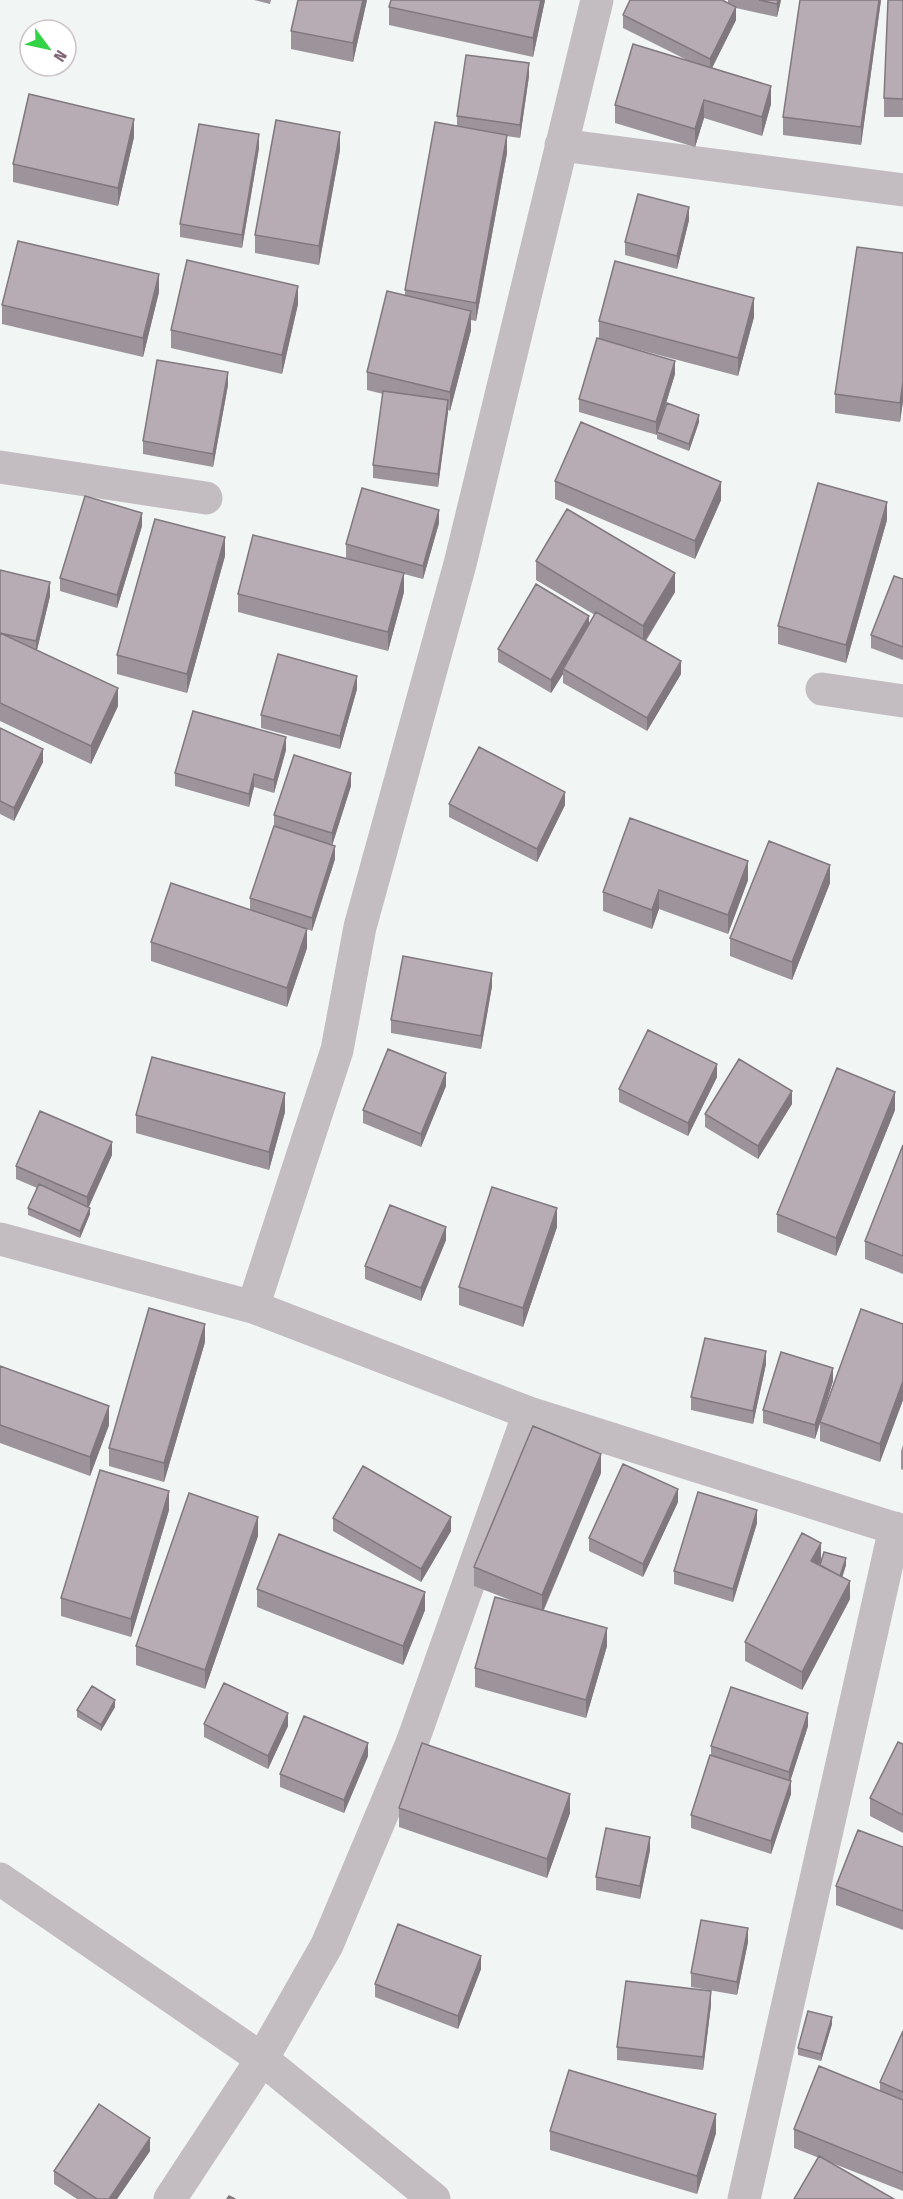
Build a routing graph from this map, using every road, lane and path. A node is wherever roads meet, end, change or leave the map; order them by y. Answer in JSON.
{"nodes":[{"id":1,"x":597,"y":0,"type":"edge"},
{"id":2,"x":561,"y":145,"type":"junction"},
{"id":3,"x":903,"y":190,"type":"edge"},
{"id":4,"x":0,"y":467,"type":"edge"},
{"id":5,"x":206,"y":498,"type":"dead end"},
{"id":6,"x":822,"y":688,"type":"dead end"},
{"id":7,"x":903,"y":701,"type":"edge"},
{"id":8,"x":0,"y":1239,"type":"edge"},
{"id":9,"x":253,"y":1307,"type":"junction"},
{"id":10,"x":529,"y":1413,"type":"junction"},
{"id":11,"x":899,"y":1529,"type":"edge"},
{"id":12,"x":0,"y":1879,"type":"edge"},
{"id":13,"x":262,"y":2059,"type":"junction"},
{"id":14,"x":170,"y":2199,"type":"edge"},
{"id":15,"x":434,"y":2199,"type":"edge"},
{"id":16,"x":744,"y":2199,"type":"edge"}],
"edges":[{"from":1,"to":2,"type":"street"},
{"from":2,"to":3,"type":"street"},
{"from":2,"to":9,"type":"street"},
{"from":4,"to":5,"type":"street"},
{"from":6,"to":7,"type":"street"},
{"from":8,"to":9,"type":"street"},
{"from":9,"to":10,"type":"street"},
{"from":10,"to":11,"type":"street"},
{"from":10,"to":13,"type":"street"},
{"from":11,"to":16,"type":"street"},
{"from":12,"to":13,"type":"street"},
{"from":13,"to":14,"type":"street"},
{"from":13,"to":15,"type":"street"}]}
